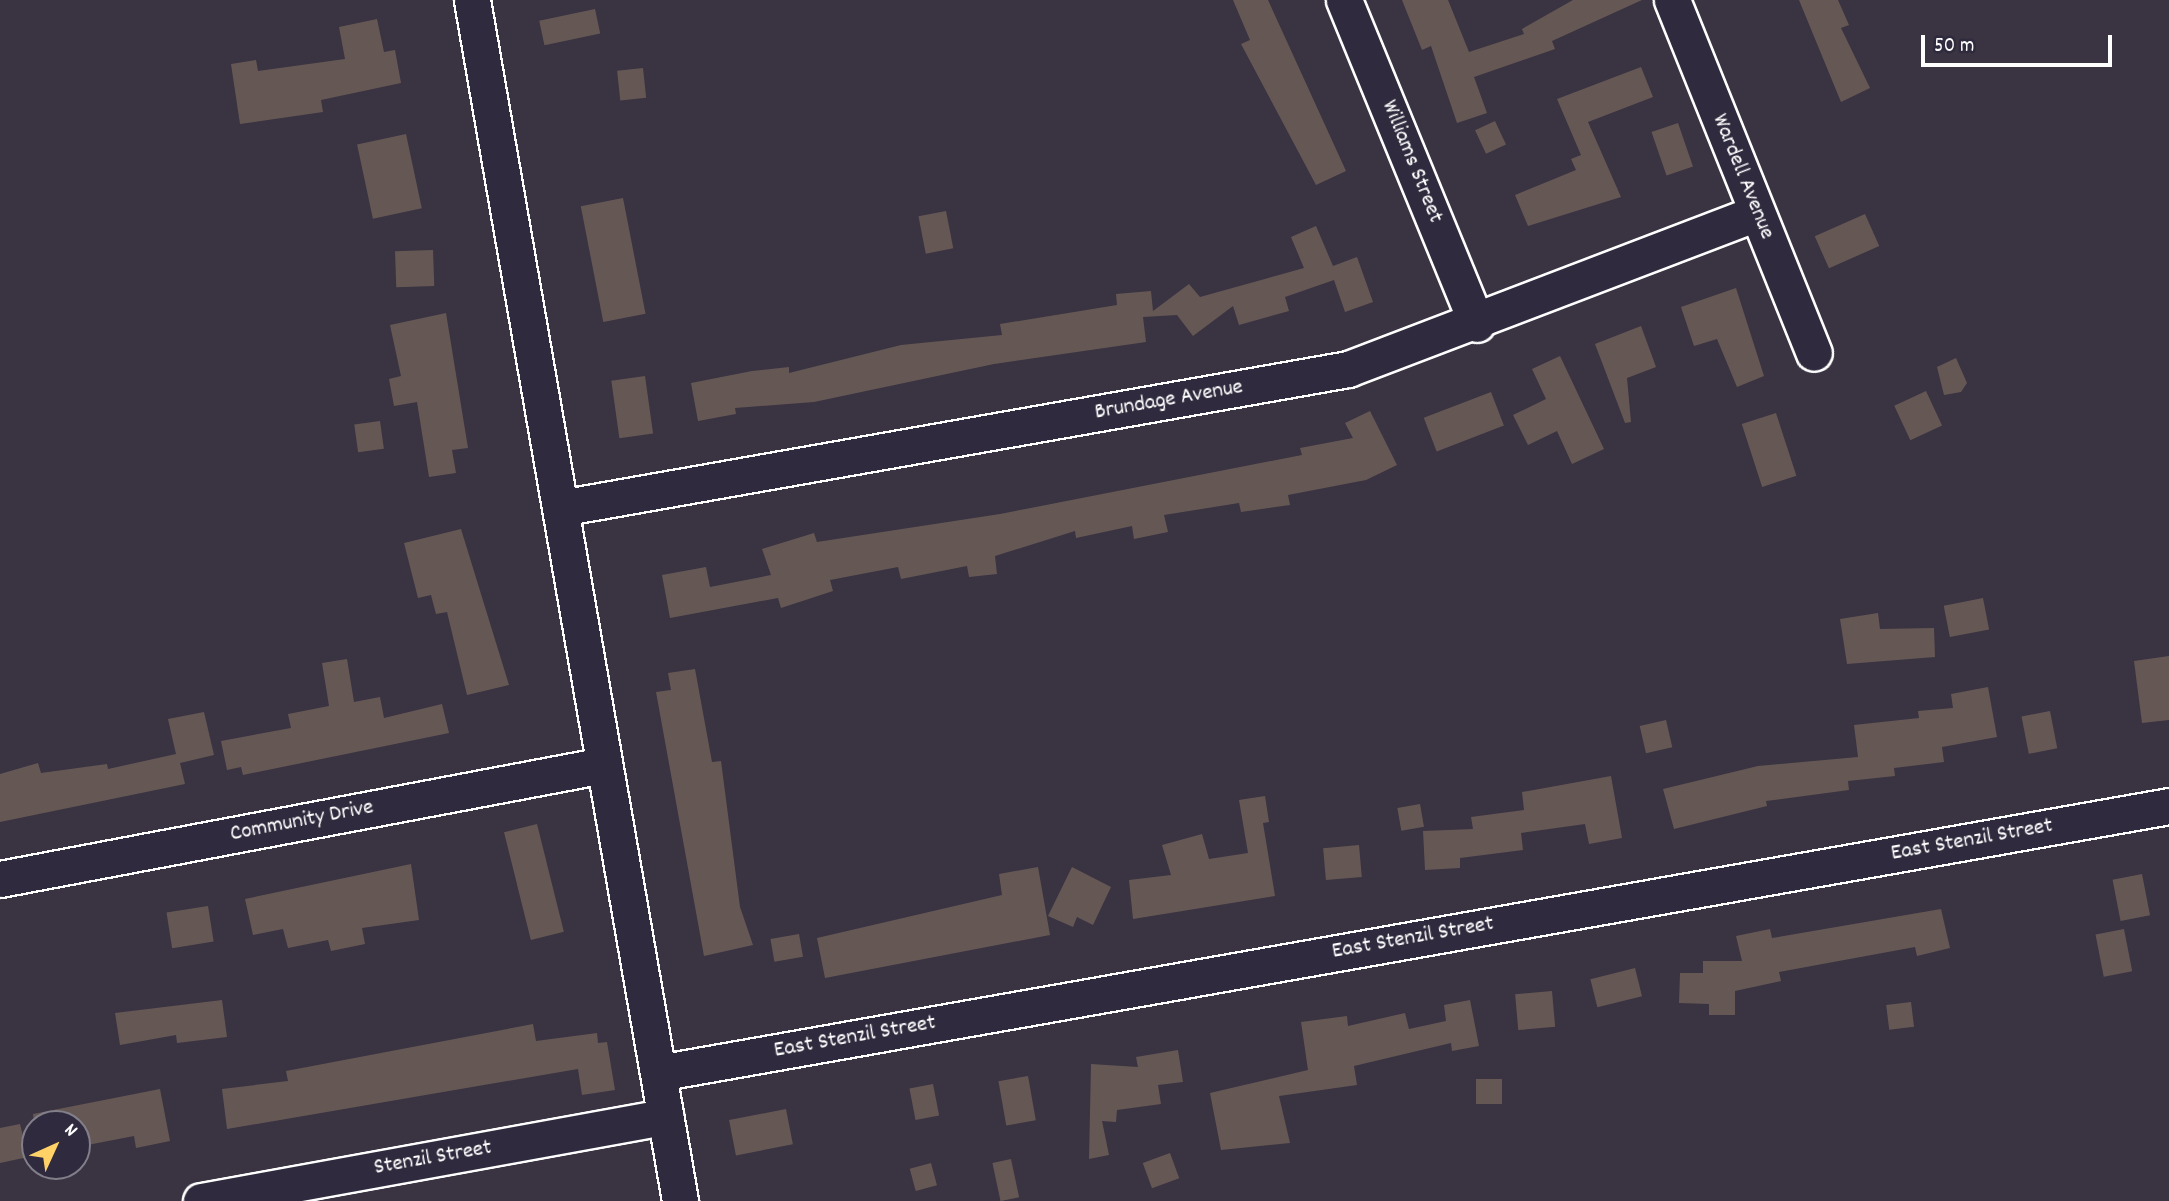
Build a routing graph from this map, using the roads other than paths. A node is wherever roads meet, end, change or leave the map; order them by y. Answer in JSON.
{"nodes":[{"id":1,"x":472,"y":0,"type":"edge"},
{"id":2,"x":1344,"y":0,"type":"edge"},
{"id":3,"x":1672,"y":0,"type":"edge"},
{"id":4,"x":1756,"y":214,"type":"junction"},
{"id":5,"x":1478,"y":324,"type":"junction"},
{"id":6,"x":1814,"y":353,"type":"dead end"},
{"id":7,"x":560,"y":508,"type":"junction"},
{"id":8,"x":604,"y":765,"type":"junction"},
{"id":9,"x":2169,"y":806,"type":"edge"},
{"id":10,"x":0,"y":879,"type":"edge"},
{"id":11,"x":658,"y":1073,"type":"junction"},
{"id":12,"x":665,"y":1117,"type":"junction"},
{"id":13,"x":201,"y":1201,"type":"edge"},
{"id":14,"x":680,"y":1201,"type":"edge"}],
"edges":[{"from":1,"to":7,"type":"street"},
{"from":2,"to":5,"type":"street","name":"Williams Street"},
{"from":3,"to":4,"type":"street","name":"Wardell Avenue"},
{"from":4,"to":5,"type":"street","name":"Brundage Avenue"},
{"from":4,"to":6,"type":"street","name":"Wardell Avenue"},
{"from":5,"to":7,"type":"street","name":"Brundage Avenue"},
{"from":7,"to":8,"type":"street"},
{"from":8,"to":10,"type":"street","name":"Community Drive"},
{"from":8,"to":11,"type":"street"},
{"from":9,"to":11,"type":"street","name":"East Stenzil Street"},
{"from":11,"to":12,"type":"street"},
{"from":12,"to":13,"type":"street","name":"Stenzil Street"},
{"from":12,"to":14,"type":"street"}]}
